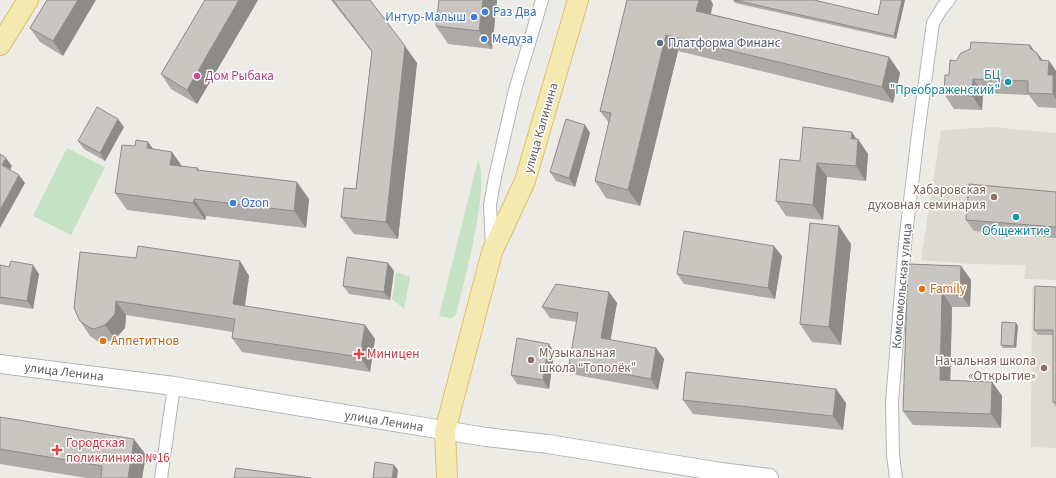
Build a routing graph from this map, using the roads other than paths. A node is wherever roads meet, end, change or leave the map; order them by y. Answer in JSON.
{"nodes":[{"id":1,"x":28,"y":0,"type":"edge"},
{"id":2,"x":542,"y":0,"type":"edge"},
{"id":3,"x":578,"y":0,"type":"edge"},
{"id":4,"x":950,"y":0,"type":"edge"},
{"id":5,"x":0,"y":45,"type":"edge"},
{"id":6,"x":492,"y":252,"type":"junction"},
{"id":7,"x":0,"y":364,"type":"edge"},
{"id":8,"x":174,"y":386,"type":"junction"},
{"id":9,"x":445,"y":431,"type":"junction"},
{"id":10,"x":161,"y":478,"type":"edge"},
{"id":11,"x":447,"y":478,"type":"edge"},
{"id":12,"x":769,"y":478,"type":"edge"},
{"id":13,"x":896,"y":478,"type":"edge"}],
"edges":[{"from":1,"to":5,"type":"main road"},
{"from":2,"to":6,"type":"street","name":"улица Калинина"},
{"from":3,"to":6,"type":"main road","name":"улица Калинина"},
{"from":4,"to":13,"type":"street","name":"Комсомольская улица"},
{"from":6,"to":9,"type":"main road","name":"улица Калинина"},
{"from":7,"to":8,"type":"main road","name":"улица Ленина"},
{"from":8,"to":9,"type":"main road","name":"улица Ленина"},
{"from":8,"to":10,"type":"street"},
{"from":9,"to":11,"type":"main road","name":"улица Калинина"},
{"from":9,"to":12,"type":"main road","name":"улица Ленина"}]}
